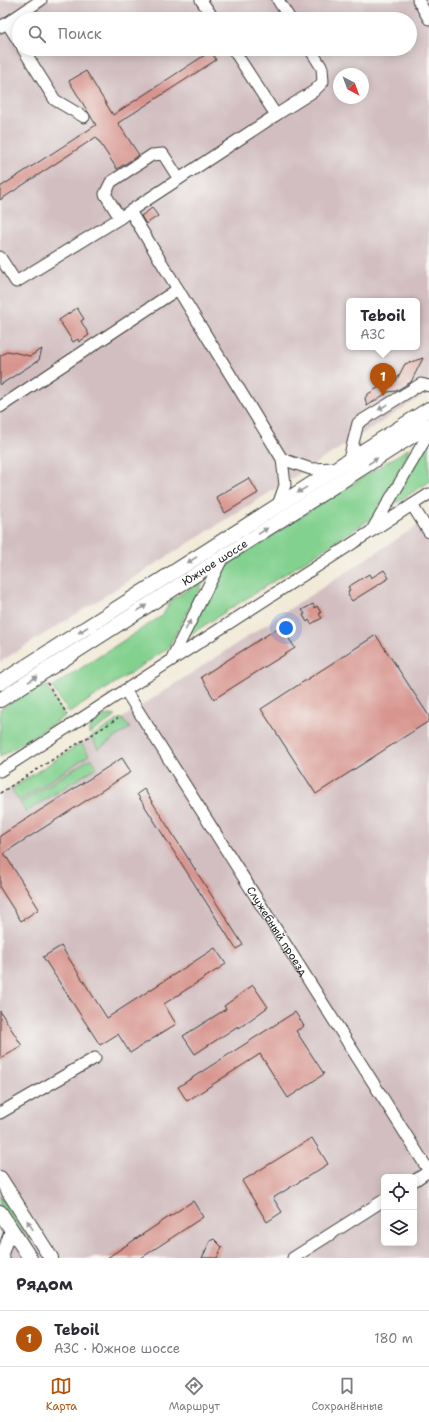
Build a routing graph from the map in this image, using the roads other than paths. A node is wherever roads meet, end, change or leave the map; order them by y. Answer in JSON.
{"nodes":[{"id":1,"x":41,"y":0,"type":"edge"},
{"id":2,"x":201,"y":0,"type":"edge"},
{"id":3,"x":278,"y":0,"type":"edge"},
{"id":4,"x":418,"y":0,"type":"edge"},
{"id":5,"x":23,"y":12,"type":"edge"},
{"id":6,"x":209,"y":12,"type":"edge"},
{"id":7,"x":286,"y":12,"type":"edge"},
{"id":8,"x":12,"y":19,"type":"edge"},
{"id":9,"x":429,"y":19,"type":"edge"},
{"id":10,"x":3,"y":25,"type":"edge"},
{"id":11,"x":12,"y":35,"type":"edge"},
{"id":12,"x":27,"y":56,"type":"edge"},
{"id":13,"x":238,"y":56,"type":"edge"},
{"id":14,"x":314,"y":56,"type":"edge"},
{"id":15,"x":276,"y":115,"type":"junction"},
{"id":16,"x":84,"y":117,"type":"dead end"},
{"id":17,"x":179,"y":179,"type":"junction"},
{"id":18,"x":130,"y":211,"type":"junction"},
{"id":19,"x":120,"y":218,"type":"junction"},
{"id":20,"x":0,"y":257,"type":"edge"},
{"id":21,"x":178,"y":289,"type":"junction"},
{"id":22,"x":429,"y":386,"type":"edge"},
{"id":23,"x":0,"y":407,"type":"edge"},
{"id":24,"x":429,"y":409,"type":"edge"},
{"id":25,"x":429,"y":425,"type":"edge"},
{"id":26,"x":429,"y":433,"type":"edge"},
{"id":27,"x":282,"y":459,"type":"junction"},
{"id":28,"x":349,"y":459,"type":"junction"},
{"id":29,"x":336,"y":468,"type":"junction"},
{"id":30,"x":429,"y":494,"type":"edge"},
{"id":31,"x":278,"y":505,"type":"junction"},
{"id":32,"x":412,"y":505,"type":"junction"},
{"id":33,"x":370,"y":532,"type":"junction"},
{"id":34,"x":429,"y":532,"type":"edge"},
{"id":35,"x":224,"y":556,"type":"junction"},
{"id":36,"x":170,"y":660,"type":"junction"},
{"id":37,"x":0,"y":683,"type":"edge"},
{"id":38,"x":125,"y":690,"type":"junction"},
{"id":39,"x":0,"y":700,"type":"edge"},
{"id":40,"x":0,"y":771,"type":"edge"},
{"id":41,"x":95,"y":1058,"type":"dead end"},
{"id":42,"x":0,"y":1113,"type":"edge"},
{"id":43,"x":429,"y":1171,"type":"edge"},
{"id":44,"x":0,"y":1178,"type":"edge"},
{"id":45,"x":417,"y":1179,"type":"edge"},
{"id":46,"x":381,"y":1202,"type":"edge"},
{"id":47,"x":0,"y":1212,"type":"edge"},
{"id":48,"x":11,"y":1229,"type":"junction"},
{"id":49,"x":2,"y":1256,"type":"edge"},
{"id":50,"x":30,"y":1258,"type":"edge"},
{"id":51,"x":51,"y":1258,"type":"edge"},
{"id":52,"x":294,"y":1258,"type":"edge"}],
"edges":[{"from":1,"to":5,"type":"street"},
{"from":2,"to":6,"type":"street"},
{"from":3,"to":7,"type":"street"},
{"from":4,"to":9,"type":"street"},
{"from":8,"to":10,"type":"street"},
{"from":10,"to":11,"type":"street"},
{"from":12,"to":16,"type":"street"},
{"from":13,"to":15,"type":"street"},
{"from":14,"to":15,"type":"street"},
{"from":15,"to":17,"type":"street"},
{"from":17,"to":18,"type":"street"},
{"from":17,"to":19,"type":"street"},
{"from":18,"to":19,"type":"street"},
{"from":18,"to":21,"type":"street"},
{"from":19,"to":20,"type":"street"},
{"from":21,"to":23,"type":"street"},
{"from":21,"to":27,"type":"street"},
{"from":22,"to":28,"type":"street","one_way":true},
{"from":24,"to":28,"type":"main road","name":"Южное шоссе"},
{"from":35,"to":25,"type":"main road","name":"Южное шоссе","one_way":true},
{"from":26,"to":33,"type":"street"},
{"from":27,"to":29,"type":"street"},
{"from":27,"to":31,"type":"street"},
{"from":28,"to":29,"type":"main road","name":"Южное шоссе"},
{"from":29,"to":31,"type":"main road","name":"Южное шоссе","one_way":true},
{"from":30,"to":32,"type":"street"},
{"from":31,"to":37,"type":"main road","name":"Южное шоссе","one_way":true},
{"from":32,"to":33,"type":"street"},
{"from":32,"to":34,"type":"street"},
{"from":33,"to":36,"type":"street"},
{"from":36,"to":35,"type":"street","one_way":true},
{"from":39,"to":35,"type":"main road","name":"Южное шоссе","one_way":true},
{"from":36,"to":38,"type":"street"},
{"from":38,"to":40,"type":"street"},
{"from":38,"to":43,"type":"street","name":"Служебный проезд"},
{"from":41,"to":42,"type":"street"},
{"from":43,"to":45,"type":"street"},
{"from":51,"to":44,"type":"main road","one_way":true},
{"from":46,"to":52,"type":"street"},
{"from":47,"to":48,"type":"main road"},
{"from":48,"to":49,"type":"street"},
{"from":48,"to":50,"type":"main road"}]}
